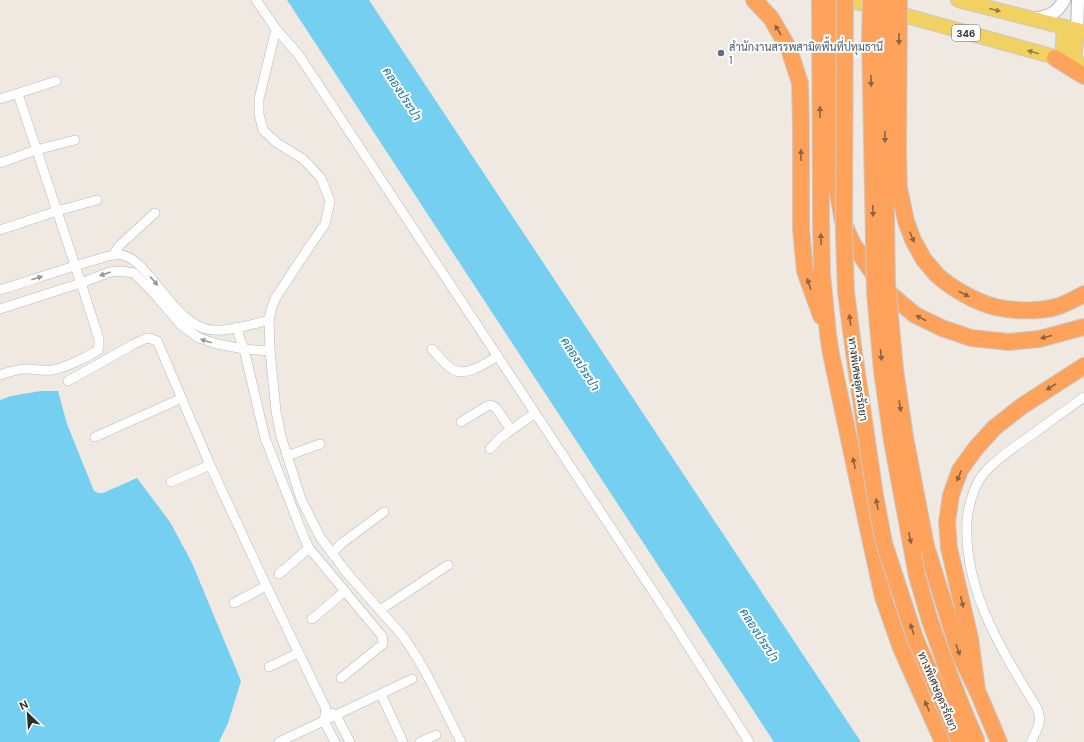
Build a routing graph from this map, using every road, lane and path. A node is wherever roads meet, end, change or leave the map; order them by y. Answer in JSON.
{"nodes":[{"id":1,"x":256,"y":0,"type":"edge"},
{"id":2,"x":754,"y":0,"type":"edge"},
{"id":3,"x":820,"y":0,"type":"edge"},
{"id":4,"x":836,"y":0,"type":"edge"},
{"id":5,"x":845,"y":0,"type":"edge"},
{"id":6,"x":849,"y":0,"type":"edge"},
{"id":7,"x":871,"y":0,"type":"edge"},
{"id":8,"x":886,"y":0,"type":"edge"},
{"id":9,"x":899,"y":0,"type":"edge"},
{"id":10,"x":958,"y":0,"type":"edge"},
{"id":11,"x":1065,"y":0,"type":"edge"},
{"id":12,"x":1078,"y":2,"type":"edge"},
{"id":13,"x":1033,"y":19,"type":"junction"},
{"id":14,"x":1077,"y":27,"type":"edge"},
{"id":15,"x":276,"y":29,"type":"junction"},
{"id":16,"x":1069,"y":61,"type":"edge"},
{"id":17,"x":1084,"y":76,"type":"edge"},
{"id":18,"x":56,"y":81,"type":"dead end"},
{"id":19,"x":18,"y":94,"type":"junction"},
{"id":20,"x":0,"y":99,"type":"edge"},
{"id":21,"x":75,"y":140,"type":"dead end"},
{"id":22,"x":36,"y":150,"type":"junction"},
{"id":23,"x":0,"y":163,"type":"edge"},
{"id":24,"x":97,"y":200,"type":"dead end"},
{"id":25,"x":56,"y":211,"type":"junction"},
{"id":26,"x":155,"y":213,"type":"dead end"},
{"id":27,"x":0,"y":230,"type":"edge"},
{"id":28,"x":113,"y":255,"type":"junction"},
{"id":29,"x":75,"y":265,"type":"junction"},
{"id":30,"x":81,"y":283,"type":"junction"},
{"id":31,"x":0,"y":290,"type":"edge"},
{"id":32,"x":1084,"y":294,"type":"edge"},
{"id":33,"x":0,"y":309,"type":"edge"},
{"id":34,"x":270,"y":320,"type":"junction"},
{"id":35,"x":237,"y":327,"type":"junction"},
{"id":36,"x":1084,"y":327,"type":"edge"},
{"id":37,"x":828,"y":334,"type":"junction"},
{"id":38,"x":244,"y":349,"type":"junction"},
{"id":39,"x":432,"y":349,"type":"dead end"},
{"id":40,"x":270,"y":351,"type":"junction"},
{"id":41,"x":498,"y":356,"type":"junction"},
{"id":42,"x":1084,"y":366,"type":"edge"},
{"id":43,"x":0,"y":375,"type":"edge"},
{"id":44,"x":68,"y":381,"type":"dead end"},
{"id":45,"x":1084,"y":397,"type":"edge"},
{"id":46,"x":182,"y":398,"type":"junction"},
{"id":47,"x":535,"y":413,"type":"junction"},
{"id":48,"x":461,"y":422,"type":"dead end"},
{"id":49,"x":511,"y":430,"type":"junction"},
{"id":50,"x":95,"y":437,"type":"dead end"},
{"id":51,"x":320,"y":444,"type":"dead end"},
{"id":52,"x":490,"y":449,"type":"dead end"},
{"id":53,"x":288,"y":456,"type":"junction"},
{"id":54,"x":210,"y":464,"type":"junction"},
{"id":55,"x":171,"y":482,"type":"dead end"},
{"id":56,"x":384,"y":512,"type":"dead end"},
{"id":57,"x":309,"y":548,"type":"junction"},
{"id":58,"x":332,"y":553,"type":"junction"},
{"id":59,"x":448,"y":565,"type":"dead end"},
{"id":60,"x":279,"y":574,"type":"dead end"},
{"id":61,"x":266,"y":586,"type":"junction"},
{"id":62,"x":345,"y":591,"type":"junction"},
{"id":63,"x":234,"y":602,"type":"dead end"},
{"id":64,"x":380,"y":610,"type":"junction"},
{"id":65,"x":312,"y":619,"type":"dead end"},
{"id":66,"x":298,"y":653,"type":"junction"},
{"id":67,"x":269,"y":667,"type":"dead end"},
{"id":68,"x":341,"y":678,"type":"dead end"},
{"id":69,"x":412,"y":679,"type":"dead end"},
{"id":70,"x":977,"y":690,"type":"junction"},
{"id":71,"x":381,"y":694,"type":"junction"},
{"id":72,"x":326,"y":709,"type":"junction"},
{"id":73,"x":336,"y":715,"type":"junction"},
{"id":74,"x":324,"y":721,"type":"junction"},
{"id":75,"x":436,"y":735,"type":"dead end"},
{"id":76,"x":459,"y":741,"type":"edge"},
{"id":77,"x":279,"y":742,"type":"edge"},
{"id":78,"x":335,"y":742,"type":"edge"},
{"id":79,"x":350,"y":742,"type":"edge"},
{"id":80,"x":403,"y":742,"type":"edge"},
{"id":81,"x":420,"y":742,"type":"edge"},
{"id":82,"x":749,"y":742,"type":"edge"},
{"id":83,"x":943,"y":742,"type":"edge"},
{"id":84,"x":960,"y":742,"type":"edge"},
{"id":85,"x":977,"y":742,"type":"edge"},
{"id":86,"x":999,"y":742,"type":"edge"},
{"id":87,"x":1031,"y":742,"type":"edge"}],
"edges":[{"from":1,"to":15,"type":"street"},
{"from":37,"to":2,"type":"highway","one_way":true},
{"from":37,"to":3,"type":"highway","one_way":true},
{"from":36,"to":4,"type":"highway","one_way":true},
{"from":84,"to":5,"type":"highway","name":"ทางพิเศษอุดรรัถยา","one_way":true,"bridge":true},
{"from":16,"to":6,"type":"main road","number":"346","one_way":true},
{"from":7,"to":85,"type":"highway","name":"ทางพิเศษอุดรรัถยา","one_way":true,"bridge":true},
{"from":8,"to":70,"type":"highway","one_way":true,"bridge":true},
{"from":9,"to":32,"type":"highway","one_way":true,"bridge":true},
{"from":10,"to":13,"type":"main road","one_way":true},
{"from":11,"to":13,"type":"main road"},
{"from":11,"to":14,"type":"main road"},
{"from":12,"to":14,"type":"main road"},
{"from":13,"to":14,"type":"main road"},
{"from":14,"to":16,"type":"main road"},
{"from":15,"to":34,"type":"street"},
{"from":15,"to":41,"type":"street"},
{"from":16,"to":17,"type":"highway"},
{"from":18,"to":19,"type":"street"},
{"from":19,"to":20,"type":"street"},
{"from":19,"to":22,"type":"street"},
{"from":21,"to":22,"type":"street"},
{"from":22,"to":23,"type":"street"},
{"from":22,"to":25,"type":"street"},
{"from":24,"to":25,"type":"street"},
{"from":25,"to":27,"type":"street"},
{"from":25,"to":29,"type":"street"},
{"from":26,"to":28,"type":"street"},
{"from":28,"to":29,"type":"street"},
{"from":28,"to":35,"type":"street","one_way":true},
{"from":29,"to":30,"type":"street"},
{"from":31,"to":29,"type":"street","one_way":true},
{"from":30,"to":33,"type":"street"},
{"from":38,"to":30,"type":"street","one_way":true},
{"from":30,"to":43,"type":"street"},
{"from":34,"to":35,"type":"street"},
{"from":34,"to":40,"type":"street"},
{"from":35,"to":38,"type":"street"},
{"from":83,"to":37,"type":"highway","one_way":true},
{"from":38,"to":40,"type":"street"},
{"from":38,"to":57,"type":"street"},
{"from":39,"to":41,"type":"street"},
{"from":40,"to":53,"type":"street"},
{"from":41,"to":47,"type":"street"},
{"from":42,"to":70,"type":"highway","one_way":true},
{"from":44,"to":46,"type":"street"},
{"from":45,"to":87,"type":"street"},
{"from":46,"to":50,"type":"street"},
{"from":46,"to":54,"type":"street"},
{"from":47,"to":49,"type":"street"},
{"from":47,"to":82,"type":"street"},
{"from":48,"to":49,"type":"street"},
{"from":49,"to":52,"type":"street"},
{"from":51,"to":53,"type":"street"},
{"from":53,"to":58,"type":"street"},
{"from":54,"to":55,"type":"street"},
{"from":54,"to":61,"type":"street"},
{"from":56,"to":58,"type":"street"},
{"from":57,"to":60,"type":"street"},
{"from":57,"to":62,"type":"street"},
{"from":58,"to":64,"type":"street"},
{"from":59,"to":64,"type":"street"},
{"from":61,"to":63,"type":"street"},
{"from":61,"to":66,"type":"street"},
{"from":62,"to":65,"type":"street"},
{"from":62,"to":68,"type":"street"},
{"from":64,"to":76,"type":"street"},
{"from":66,"to":67,"type":"street"},
{"from":66,"to":72,"type":"street"},
{"from":69,"to":71,"type":"street"},
{"from":70,"to":86,"type":"highway"},
{"from":71,"to":73,"type":"street"},
{"from":71,"to":80,"type":"street"},
{"from":72,"to":73,"type":"street"},
{"from":72,"to":74,"type":"street"},
{"from":73,"to":74,"type":"street"},
{"from":73,"to":79,"type":"street"},
{"from":74,"to":77,"type":"street"},
{"from":74,"to":78,"type":"street"},
{"from":75,"to":81,"type":"street"}]}
